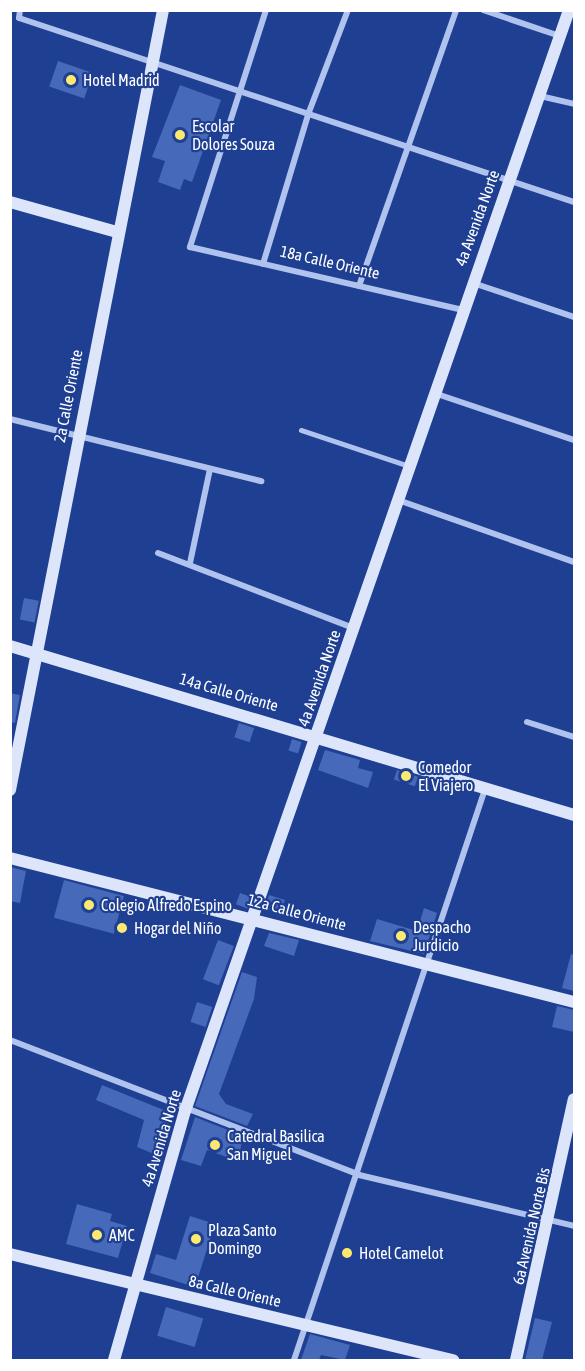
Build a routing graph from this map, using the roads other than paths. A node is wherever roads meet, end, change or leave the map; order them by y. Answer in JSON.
{"nodes":[{"id":1,"x":20,"y":10,"type":"edge"},
{"id":2,"x":163,"y":10,"type":"edge"},
{"id":3,"x":266,"y":10,"type":"edge"},
{"id":4,"x":348,"y":10,"type":"edge"},
{"id":5,"x":456,"y":10,"type":"edge"},
{"id":6,"x":483,"y":10,"type":"edge"},
{"id":7,"x":569,"y":10,"type":"edge"},
{"id":8,"x":10,"y":16,"type":"edge"},
{"id":9,"x":19,"y":18,"type":"junction"},
{"id":10,"x":560,"y":36,"type":"junction"},
{"id":11,"x":153,"y":60,"type":"junction"},
{"id":12,"x":238,"y":88,"type":"junction"},
{"id":13,"x":539,"y":96,"type":"junction"},
{"id":14,"x":574,"y":104,"type":"edge"},
{"id":15,"x":309,"y":112,"type":"junction"},
{"id":16,"x":407,"y":144,"type":"junction"},
{"id":17,"x":508,"y":180,"type":"junction"},
{"id":18,"x":10,"y":202,"type":"edge"},
{"id":19,"x":574,"y":202,"type":"edge"},
{"id":20,"x":117,"y":232,"type":"junction"},
{"id":21,"x":263,"y":264,"type":"junction"},
{"id":22,"x":472,"y":283,"type":"junction"},
{"id":23,"x":359,"y":286,"type":"junction"},
{"id":24,"x":462,"y":310,"type":"junction"},
{"id":25,"x":574,"y":317,"type":"edge"},
{"id":26,"x":434,"y":393,"type":"junction"},
{"id":27,"x":10,"y":419,"type":"edge"},
{"id":28,"x":301,"y":430,"type":"dead end"},
{"id":29,"x":77,"y":435,"type":"junction"},
{"id":30,"x":574,"y":440,"type":"edge"},
{"id":31,"x":409,"y":466,"type":"junction"},
{"id":32,"x":210,"y":469,"type":"junction"},
{"id":33,"x":261,"y":481,"type":"dead end"},
{"id":34,"x":398,"y":500,"type":"junction"},
{"id":35,"x":158,"y":553,"type":"dead end"},
{"id":36,"x":574,"y":562,"type":"edge"},
{"id":37,"x":190,"y":563,"type":"junction"},
{"id":38,"x":354,"y":626,"type":"junction"},
{"id":39,"x":10,"y":646,"type":"edge"},
{"id":40,"x":35,"y":653,"type":"junction"},
{"id":41,"x":527,"y":722,"type":"dead end"},
{"id":42,"x":316,"y":735,"type":"junction"},
{"id":43,"x":574,"y":737,"type":"edge"},
{"id":44,"x":485,"y":789,"type":"junction"},
{"id":45,"x":10,"y":790,"type":"edge"},
{"id":46,"x":574,"y":815,"type":"edge"},
{"id":47,"x":10,"y":858,"type":"edge"},
{"id":48,"x":253,"y":917,"type":"junction"},
{"id":49,"x":427,"y":964,"type":"junction"},
{"id":50,"x":574,"y":1002,"type":"edge"},
{"id":51,"x":10,"y":1040,"type":"edge"},
{"id":52,"x":574,"y":1099,"type":"edge"},
{"id":53,"x":185,"y":1111,"type":"junction"},
{"id":54,"x":358,"y":1175,"type":"junction"},
{"id":55,"x":550,"y":1221,"type":"junction"},
{"id":56,"x":574,"y":1226,"type":"edge"},
{"id":57,"x":10,"y":1254,"type":"edge"},
{"id":58,"x":133,"y":1284,"type":"junction"},
{"id":59,"x":306,"y":1324,"type":"junction"},
{"id":60,"x":114,"y":1360,"type":"edge"},
{"id":61,"x":294,"y":1360,"type":"edge"},
{"id":62,"x":453,"y":1360,"type":"edge"},
{"id":63,"x":516,"y":1360,"type":"edge"}],
"edges":[{"from":1,"to":9,"type":"street"},
{"from":2,"to":11,"type":"main road","name":"2a Calle Oriente"},
{"from":3,"to":12,"type":"street"},
{"from":4,"to":15,"type":"street"},
{"from":5,"to":16,"type":"street"},
{"from":6,"to":10,"type":"street"},
{"from":7,"to":10,"type":"main road","name":"4a Avenida Norte"},
{"from":8,"to":9,"type":"lane"},
{"from":9,"to":11,"type":"street"},
{"from":10,"to":13,"type":"main road","name":"4a Avenida Norte"},
{"from":11,"to":12,"type":"street"},
{"from":11,"to":20,"type":"main road","name":"2a Calle Oriente"},
{"from":12,"to":15,"type":"street"},
{"from":12,"to":21,"type":"street","name":"18a Calle Oriente"},
{"from":13,"to":14,"type":"street"},
{"from":13,"to":17,"type":"main road","name":"4a Avenida Norte"},
{"from":15,"to":16,"type":"street"},
{"from":15,"to":21,"type":"street"},
{"from":16,"to":17,"type":"street"},
{"from":16,"to":23,"type":"street"},
{"from":17,"to":19,"type":"street"},
{"from":17,"to":22,"type":"main road","name":"4a Avenida Norte"},
{"from":18,"to":20,"type":"main road"},
{"from":20,"to":29,"type":"main road","name":"2a Calle Oriente"},
{"from":21,"to":23,"type":"street","name":"18a Calle Oriente"},
{"from":22,"to":24,"type":"main road","name":"4a Avenida Norte"},
{"from":22,"to":25,"type":"street"},
{"from":23,"to":24,"type":"street","name":"18a Calle Oriente"},
{"from":24,"to":26,"type":"main road","name":"4a Avenida Norte"},
{"from":26,"to":30,"type":"street"},
{"from":26,"to":31,"type":"main road","name":"4a Avenida Norte"},
{"from":27,"to":29,"type":"street"},
{"from":28,"to":31,"type":"lane"},
{"from":29,"to":32,"type":"street"},
{"from":29,"to":40,"type":"main road","name":"2a Calle Oriente"},
{"from":31,"to":34,"type":"main road","name":"4a Avenida Norte"},
{"from":32,"to":33,"type":"street"},
{"from":32,"to":37,"type":"street"},
{"from":34,"to":36,"type":"street"},
{"from":34,"to":38,"type":"main road","name":"4a Avenida Norte"},
{"from":35,"to":37,"type":"street"},
{"from":37,"to":38,"type":"street"},
{"from":38,"to":42,"type":"main road","name":"4a Avenida Norte"},
{"from":39,"to":40,"type":"main road","name":"14a Calle Oriente"},
{"from":40,"to":42,"type":"main road","name":"14a Calle Oriente"},
{"from":40,"to":45,"type":"main road","name":"2a Calle Oriente"},
{"from":41,"to":43,"type":"street"},
{"from":42,"to":44,"type":"main road","name":"14a Calle Oriente"},
{"from":42,"to":48,"type":"main road","name":"4a Avenida Norte"},
{"from":44,"to":46,"type":"main road","name":"14a Calle Oriente"},
{"from":44,"to":49,"type":"street"},
{"from":47,"to":48,"type":"main road","name":"12a Calle Oriente"},
{"from":48,"to":49,"type":"main road","name":"12a Calle Oriente"},
{"from":48,"to":53,"type":"main road","name":"4a Avenida Norte"},
{"from":49,"to":50,"type":"main road","name":"12a Calle Oriente"},
{"from":49,"to":54,"type":"street"},
{"from":51,"to":53,"type":"street"},
{"from":52,"to":55,"type":"main road","name":"6a Avenida Norte Bis"},
{"from":53,"to":54,"type":"street"},
{"from":53,"to":58,"type":"main road","name":"4a Avenida Norte"},
{"from":54,"to":55,"type":"street"},
{"from":54,"to":59,"type":"street"},
{"from":55,"to":56,"type":"street"},
{"from":55,"to":63,"type":"main road","name":"6a Avenida Norte Bis"},
{"from":57,"to":58,"type":"main road","name":"8a Calle Oriente"},
{"from":58,"to":59,"type":"main road","name":"8a Calle Oriente"},
{"from":58,"to":60,"type":"main road","name":"4a Avenida Norte"},
{"from":59,"to":61,"type":"street"},
{"from":59,"to":62,"type":"main road","name":"8a Calle Oriente"}]}
